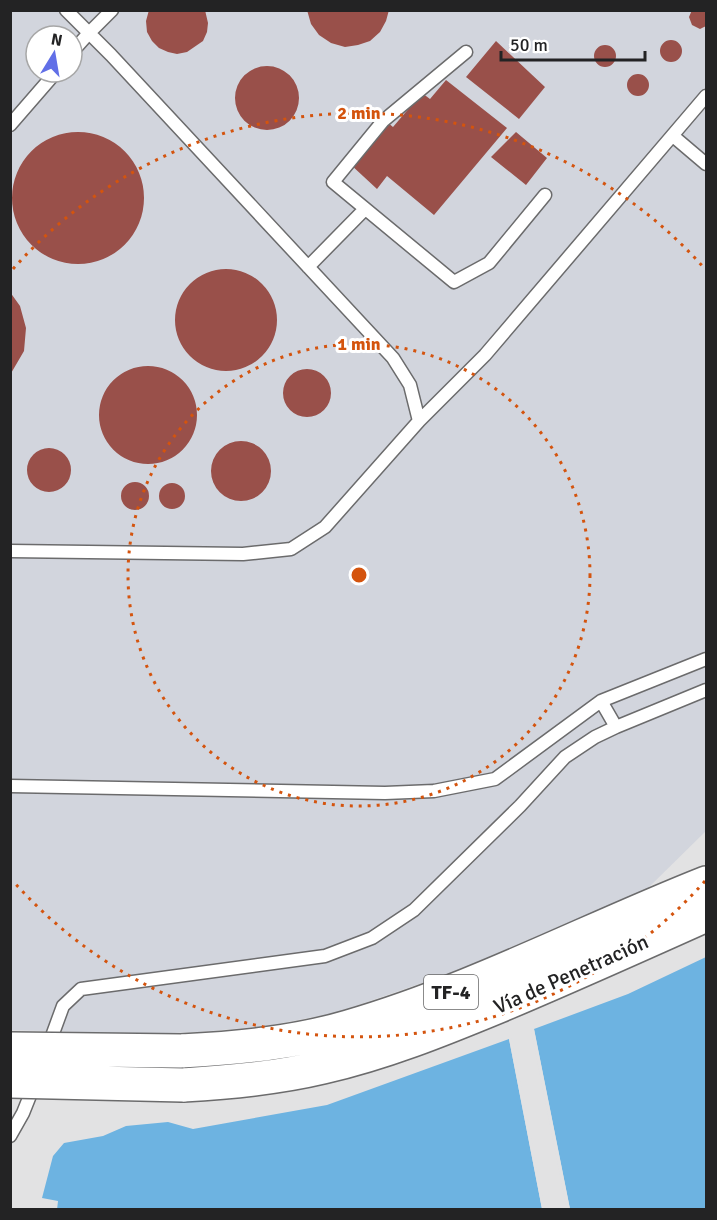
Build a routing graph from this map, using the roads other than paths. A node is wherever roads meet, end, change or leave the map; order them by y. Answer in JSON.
{"nodes":[{"id":1,"x":66,"y":10,"type":"edge"},
{"id":2,"x":112,"y":10,"type":"edge"},
{"id":3,"x":89,"y":33,"type":"junction"},
{"id":4,"x":84,"y":39,"type":"edge"},
{"id":5,"x":466,"y":52,"type":"dead end"},
{"id":6,"x":46,"y":84,"type":"edge"},
{"id":7,"x":706,"y":96,"type":"edge"},
{"id":8,"x":10,"y":125,"type":"edge"},
{"id":9,"x":673,"y":136,"type":"junction"},
{"id":10,"x":706,"y":164,"type":"edge"},
{"id":11,"x":545,"y":195,"type":"dead end"},
{"id":12,"x":365,"y":209,"type":"junction"},
{"id":13,"x":308,"y":267,"type":"junction"},
{"id":14,"x":419,"y":421,"type":"junction"},
{"id":15,"x":10,"y":551,"type":"edge"},
{"id":16,"x":706,"y":659,"type":"edge"},
{"id":17,"x":706,"y":690,"type":"edge"},
{"id":18,"x":601,"y":701,"type":"junction"},
{"id":19,"x":616,"y":727,"type":"junction"},
{"id":20,"x":10,"y":786,"type":"edge"},
{"id":21,"x":706,"y":891,"type":"edge"},
{"id":22,"x":10,"y":1049,"type":"edge"},
{"id":23,"x":31,"y":1071,"type":"edge"},
{"id":24,"x":10,"y":1136,"type":"edge"}],
"edges":[{"from":1,"to":3,"type":"lane"},
{"from":2,"to":3,"type":"lane"},
{"from":3,"to":4,"type":"lane"},
{"from":3,"to":13,"type":"lane"},
{"from":5,"to":12,"type":"lane"},
{"from":6,"to":8,"type":"lane"},
{"from":7,"to":9,"type":"lane"},
{"from":9,"to":10,"type":"lane"},
{"from":9,"to":14,"type":"lane"},
{"from":11,"to":12,"type":"lane"},
{"from":12,"to":13,"type":"lane"},
{"from":13,"to":14,"type":"lane"},
{"from":14,"to":15,"type":"lane"},
{"from":16,"to":18,"type":"lane"},
{"from":17,"to":19,"type":"lane"},
{"from":18,"to":19,"type":"lane"},
{"from":18,"to":20,"type":"lane"},
{"from":19,"to":23,"type":"lane"},
{"from":21,"to":22,"type":"highway","name":"Vía de Penetración","number":"TF-4","bridge":true},
{"from":21,"to":23,"type":"highway","name":"Vía de Penetración","number":"TF-4","bridge":true},
{"from":23,"to":24,"type":"lane"}]}
